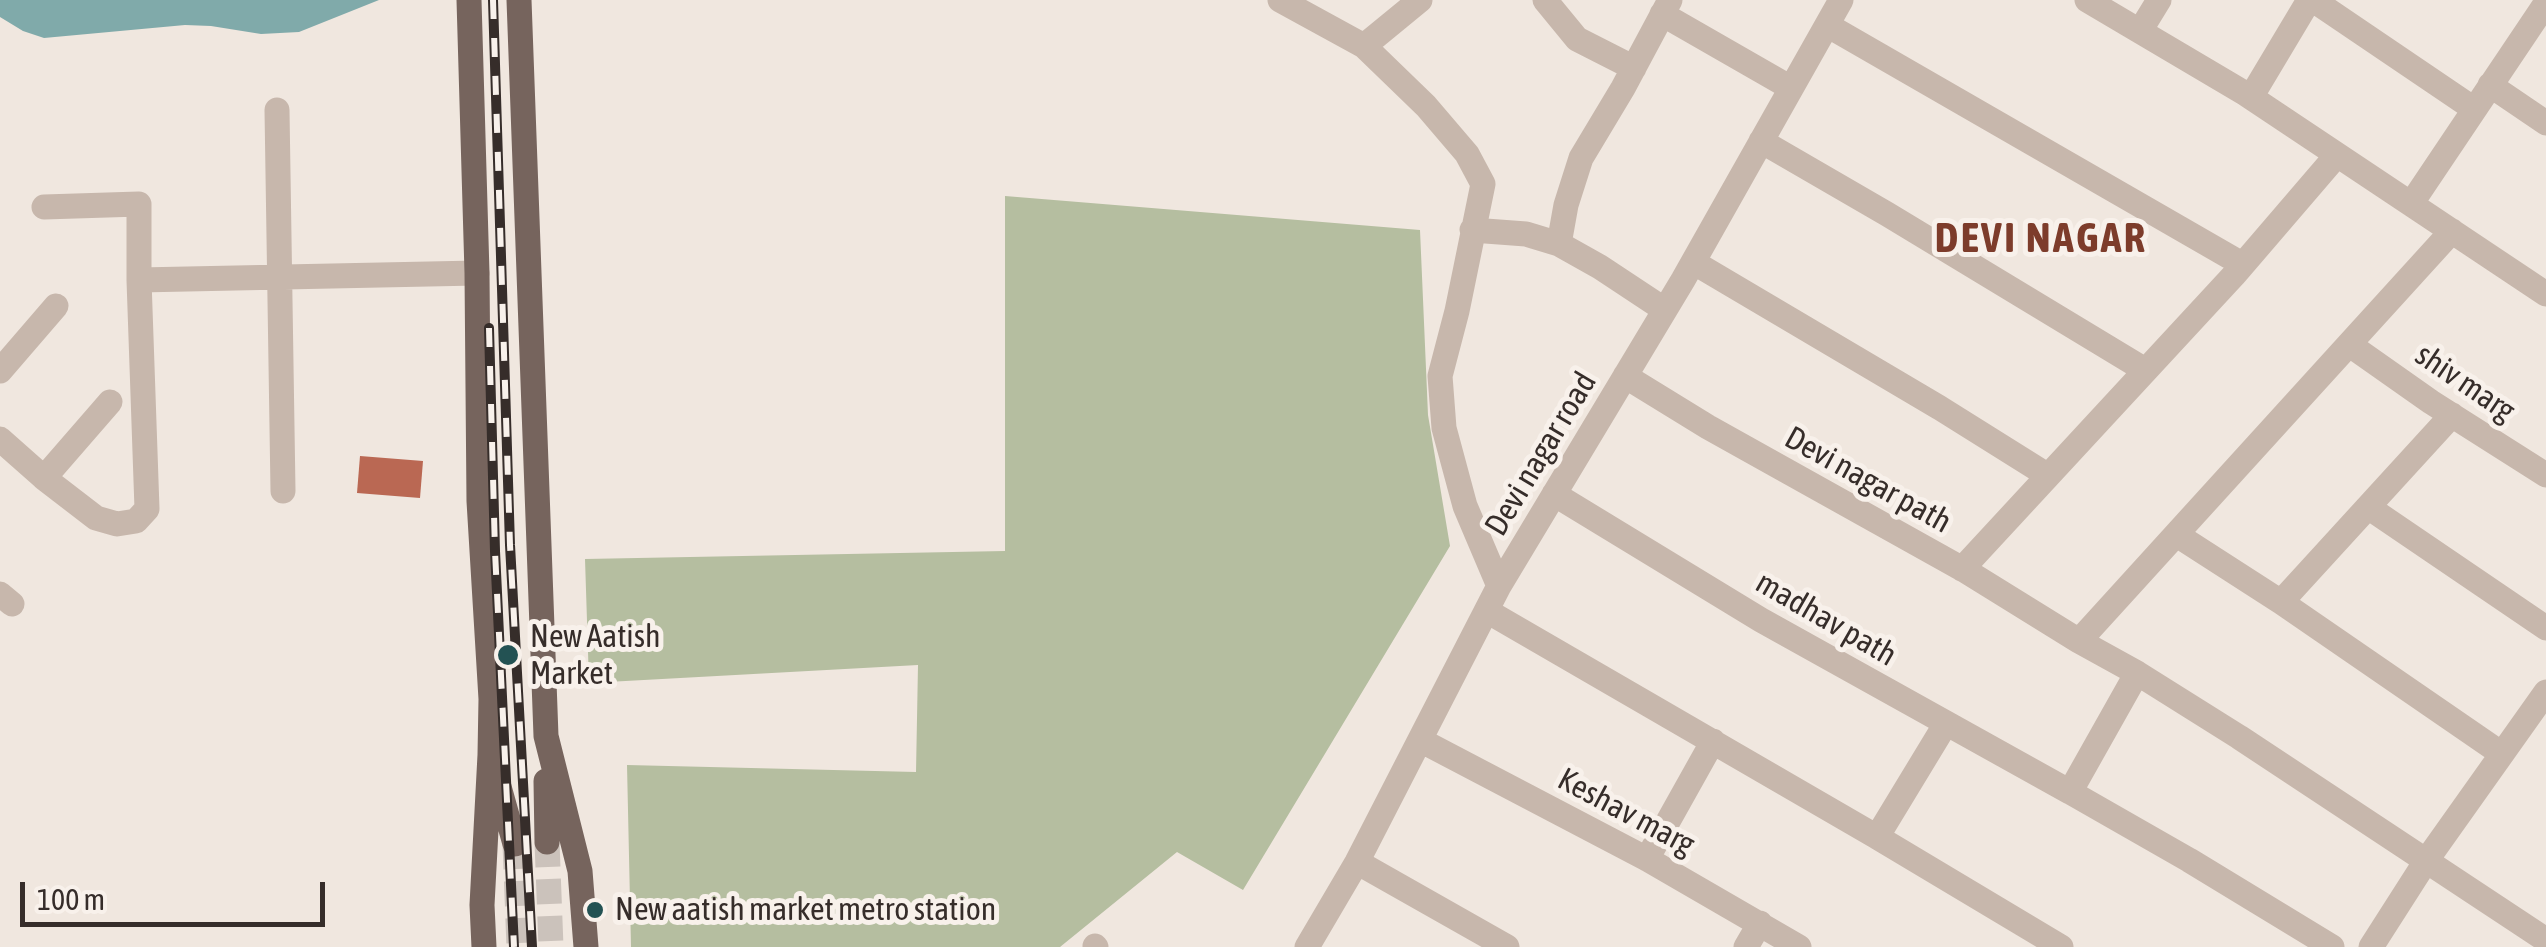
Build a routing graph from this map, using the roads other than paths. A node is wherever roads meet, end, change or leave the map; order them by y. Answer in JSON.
{"nodes":[{"id":1,"x":1280,"y":0,"type":"edge"},
{"id":2,"x":1420,"y":0,"type":"edge"},
{"id":3,"x":1546,"y":0,"type":"edge"},
{"id":4,"x":1840,"y":0,"type":"edge"},
{"id":5,"x":2087,"y":0,"type":"edge"},
{"id":6,"x":2159,"y":0,"type":"edge"},
{"id":7,"x":2311,"y":0,"type":"edge"},
{"id":8,"x":469,"y":3,"type":"edge"},
{"id":9,"x":2546,"y":4,"type":"edge"},
{"id":10,"x":519,"y":7,"type":"edge"},
{"id":11,"x":1666,"y":7,"type":"edge"},
{"id":12,"x":1826,"y":25,"type":"junction"},
{"id":13,"x":2140,"y":32,"type":"junction"},
{"id":14,"x":1364,"y":46,"type":"junction"},
{"id":15,"x":1634,"y":68,"type":"junction"},
{"id":16,"x":2490,"y":85,"type":"junction"},
{"id":17,"x":1791,"y":88,"type":"junction"},
{"id":18,"x":2251,"y":97,"type":"junction"},
{"id":19,"x":2474,"y":109,"type":"junction"},
{"id":20,"x":277,"y":110,"type":"dead end"},
{"id":21,"x":2546,"y":123,"type":"edge"},
{"id":22,"x":1761,"y":142,"type":"junction"},
{"id":23,"x":2338,"y":154,"type":"junction"},
{"id":24,"x":2411,"y":204,"type":"junction"},
{"id":25,"x":44,"y":207,"type":"dead end"},
{"id":26,"x":1472,"y":230,"type":"junction"},
{"id":27,"x":2452,"y":231,"type":"junction"},
{"id":28,"x":1559,"y":244,"type":"junction"},
{"id":29,"x":1693,"y":262,"type":"junction"},
{"id":30,"x":2242,"y":264,"type":"junction"},
{"id":31,"x":476,"y":273,"type":"junction"},
{"id":32,"x":280,"y":277,"type":"junction"},
{"id":33,"x":139,"y":280,"type":"junction"},
{"id":34,"x":2546,"y":294,"type":"edge"},
{"id":35,"x":56,"y":306,"type":"dead end"},
{"id":36,"x":1665,"y":310,"type":"junction"},
{"id":37,"x":2350,"y":344,"type":"junction"},
{"id":38,"x":2145,"y":370,"type":"junction"},
{"id":39,"x":0,"y":371,"type":"edge"},
{"id":40,"x":1625,"y":376,"type":"junction"},
{"id":41,"x":110,"y":402,"type":"dead end"},
{"id":42,"x":2452,"y":415,"type":"junction"},
{"id":43,"x":0,"y":439,"type":"edge"},
{"id":44,"x":2047,"y":475,"type":"junction"},
{"id":45,"x":2546,"y":475,"type":"edge"},
{"id":46,"x":44,"y":478,"type":"junction"},
{"id":47,"x":283,"y":491,"type":"dead end"},
{"id":48,"x":1554,"y":494,"type":"junction"},
{"id":49,"x":2368,"y":507,"type":"junction"},
{"id":50,"x":2176,"y":535,"type":"junction"},
{"id":51,"x":1962,"y":569,"type":"junction"},
{"id":52,"x":1499,"y":586,"type":"junction"},
{"id":53,"x":2281,"y":602,"type":"junction"},
{"id":54,"x":1486,"y":610,"type":"junction"},
{"id":55,"x":2546,"y":628,"type":"edge"},
{"id":56,"x":2079,"y":641,"type":"junction"},
{"id":57,"x":2137,"y":672,"type":"junction"},
{"id":58,"x":2546,"y":692,"type":"edge"},
{"id":59,"x":1945,"y":724,"type":"junction"},
{"id":60,"x":546,"y":736,"type":"junction"},
{"id":61,"x":1420,"y":740,"type":"junction"},
{"id":62,"x":1714,"y":741,"type":"junction"},
{"id":63,"x":2502,"y":754,"type":"junction"},
{"id":64,"x":490,"y":755,"type":"junction"},
{"id":65,"x":2070,"y":792,"type":"junction"},
{"id":66,"x":1877,"y":837,"type":"junction"},
{"id":67,"x":547,"y":842,"type":"tunnel mouth"},
{"id":68,"x":515,"y":844,"type":"tunnel mouth"},
{"id":69,"x":1646,"y":859,"type":"junction"},
{"id":70,"x":2426,"y":861,"type":"junction"},
{"id":71,"x":1357,"y":862,"type":"junction"},
{"id":72,"x":1760,"y":924,"type":"junction"},
{"id":73,"x":2546,"y":940,"type":"edge"},
{"id":74,"x":484,"y":947,"type":"edge"},
{"id":75,"x":586,"y":947,"type":"edge"},
{"id":76,"x":1307,"y":947,"type":"edge"},
{"id":77,"x":1506,"y":947,"type":"edge"},
{"id":78,"x":1746,"y":947,"type":"edge"},
{"id":79,"x":1799,"y":947,"type":"edge"},
{"id":80,"x":2061,"y":947,"type":"edge"},
{"id":81,"x":2332,"y":947,"type":"edge"},
{"id":82,"x":2371,"y":947,"type":"edge"}],
"edges":[{"from":1,"to":14,"type":"street"},
{"from":2,"to":14,"type":"street"},
{"from":3,"to":15,"type":"street"},
{"from":4,"to":12,"type":"street","name":"Devi nagar road"},
{"from":5,"to":13,"type":"street"},
{"from":6,"to":13,"type":"street"},
{"from":7,"to":18,"type":"street"},
{"from":7,"to":19,"type":"street"},
{"from":8,"to":31,"type":"main road"},
{"from":9,"to":16,"type":"street"},
{"from":10,"to":60,"type":"main road"},
{"from":11,"to":15,"type":"street"},
{"from":11,"to":17,"type":"street"},
{"from":12,"to":17,"type":"street","name":"Devi nagar road"},
{"from":12,"to":30,"type":"street"},
{"from":13,"to":18,"type":"street"},
{"from":14,"to":26,"type":"street"},
{"from":15,"to":28,"type":"street"},
{"from":16,"to":19,"type":"street"},
{"from":16,"to":21,"type":"street"},
{"from":17,"to":22,"type":"street","name":"Devi nagar road"},
{"from":18,"to":23,"type":"street"},
{"from":19,"to":24,"type":"street"},
{"from":20,"to":32,"type":"street"},
{"from":22,"to":29,"type":"street","name":"Devi nagar road"},
{"from":22,"to":38,"type":"street"},
{"from":23,"to":24,"type":"street"},
{"from":23,"to":30,"type":"street"},
{"from":24,"to":27,"type":"street"},
{"from":25,"to":33,"type":"street"},
{"from":26,"to":28,"type":"street"},
{"from":26,"to":52,"type":"street"},
{"from":27,"to":34,"type":"street"},
{"from":27,"to":37,"type":"street"},
{"from":28,"to":36,"type":"street"},
{"from":29,"to":36,"type":"street","name":"Devi nagar road"},
{"from":29,"to":44,"type":"street"},
{"from":30,"to":38,"type":"street"},
{"from":31,"to":32,"type":"street"},
{"from":31,"to":64,"type":"main road"},
{"from":32,"to":33,"type":"street"},
{"from":32,"to":47,"type":"street"},
{"from":33,"to":46,"type":"street"},
{"from":35,"to":39,"type":"street"},
{"from":36,"to":40,"type":"street","name":"Devi nagar road"},
{"from":37,"to":42,"type":"street","name":"shiv marg"},
{"from":37,"to":50,"type":"street"},
{"from":38,"to":44,"type":"street"},
{"from":40,"to":48,"type":"street","name":"Devi nagar road"},
{"from":40,"to":51,"type":"street","name":"Devi nagar path"},
{"from":41,"to":46,"type":"street"},
{"from":42,"to":45,"type":"street","name":"shiv marg"},
{"from":42,"to":49,"type":"street"},
{"from":43,"to":46,"type":"street"},
{"from":44,"to":51,"type":"street"},
{"from":48,"to":52,"type":"street","name":"Devi nagar road"},
{"from":48,"to":59,"type":"street","name":"madhav path"},
{"from":49,"to":53,"type":"street"},
{"from":49,"to":55,"type":"street"},
{"from":50,"to":53,"type":"street"},
{"from":50,"to":56,"type":"street"},
{"from":51,"to":56,"type":"street","name":"Devi nagar path"},
{"from":52,"to":54,"type":"street","name":"Devi nagar road"},
{"from":53,"to":63,"type":"street"},
{"from":54,"to":61,"type":"street","name":"Devi nagar road"},
{"from":54,"to":62,"type":"street"},
{"from":56,"to":57,"type":"street","name":"Devi nagar path"},
{"from":57,"to":65,"type":"street"},
{"from":57,"to":70,"type":"street","name":"Devi nagar path"},
{"from":58,"to":63,"type":"street"},
{"from":59,"to":65,"type":"street","name":"madhav path"},
{"from":59,"to":66,"type":"street"},
{"from":60,"to":67,"type":"main road"},
{"from":60,"to":75,"type":"main road"},
{"from":61,"to":69,"type":"street","name":"Keshav marg"},
{"from":61,"to":71,"type":"street","name":"Devi nagar road"},
{"from":62,"to":66,"type":"street"},
{"from":62,"to":69,"type":"street"},
{"from":63,"to":70,"type":"street"},
{"from":64,"to":68,"type":"main road"},
{"from":64,"to":74,"type":"main road"},
{"from":65,"to":81,"type":"street","name":"madhav path"},
{"from":66,"to":80,"type":"street"},
{"from":69,"to":72,"type":"street","name":"Keshav marg"},
{"from":70,"to":73,"type":"street","name":"Devi nagar path"},
{"from":70,"to":82,"type":"street"},
{"from":71,"to":76,"type":"street","name":"Devi nagar road"},
{"from":71,"to":77,"type":"street"},
{"from":72,"to":78,"type":"street"},
{"from":72,"to":79,"type":"street","name":"Keshav marg"}]}
